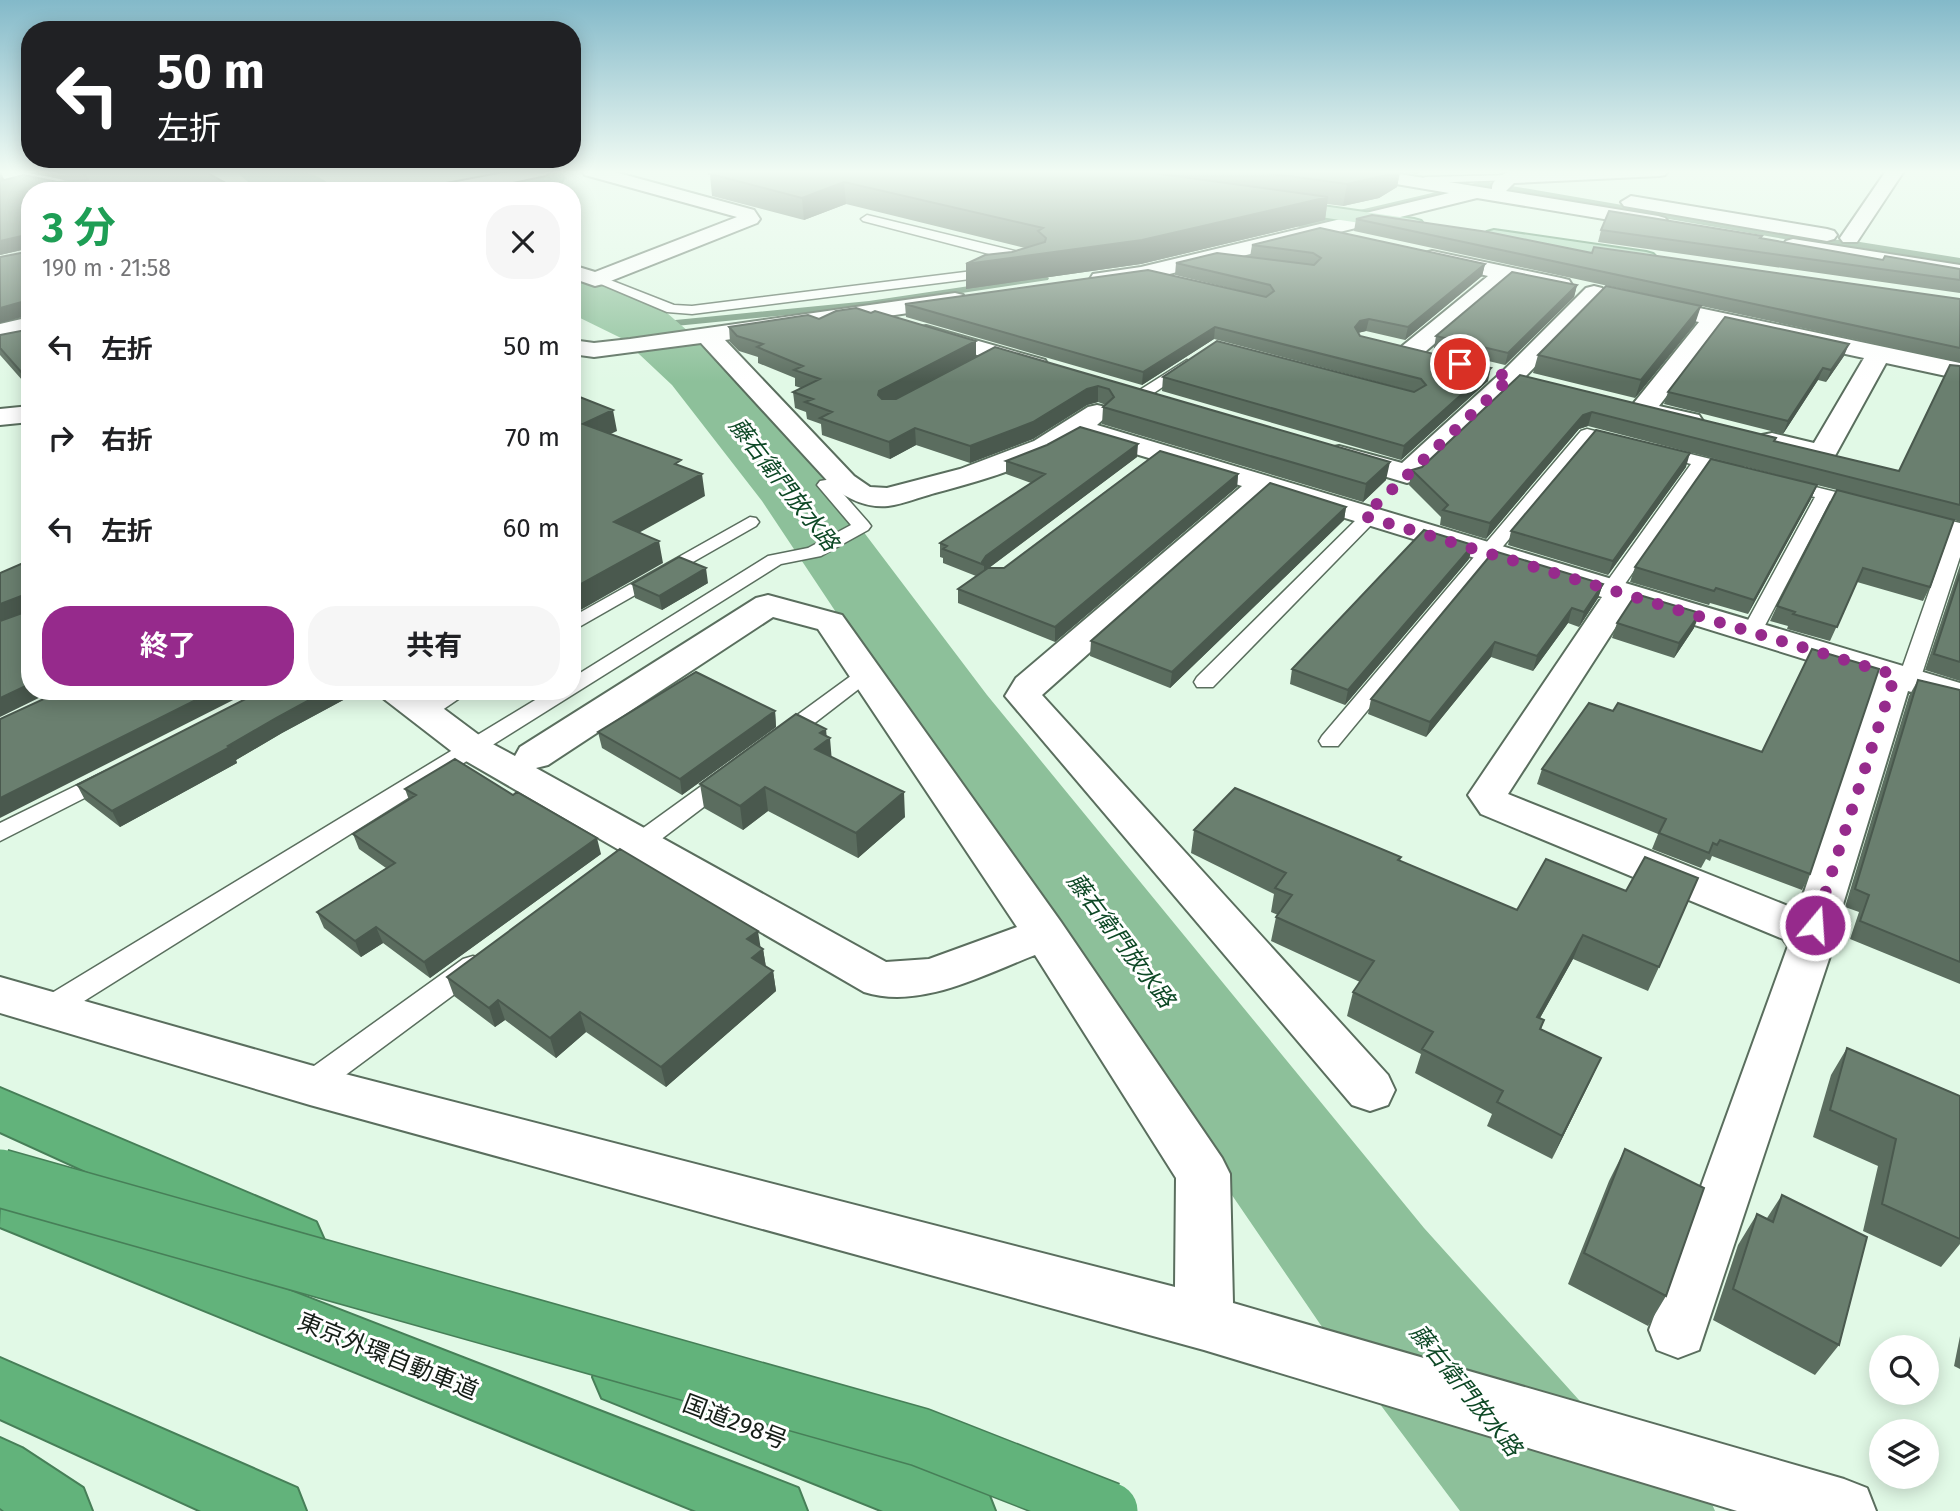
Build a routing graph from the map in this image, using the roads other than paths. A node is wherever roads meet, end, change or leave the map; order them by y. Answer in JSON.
{"nodes":[{"id":1,"x":691,"y":242,"type":"edge"},
{"id":2,"x":962,"y":242,"type":"edge"},
{"id":3,"x":1260,"y":242,"type":"edge"},
{"id":4,"x":1364,"y":242,"type":"edge"},
{"id":5,"x":1533,"y":242,"type":"edge"},
{"id":6,"x":1777,"y":242,"type":"edge"},
{"id":7,"x":1866,"y":242,"type":"edge"},
{"id":8,"x":1370,"y":244,"type":"edge"},
{"id":9,"x":1410,"y":253,"type":"edge"},
{"id":10,"x":1960,"y":256,"type":"edge"},
{"id":11,"x":1209,"y":258,"type":"junction"},
{"id":12,"x":1247,"y":262,"type":"edge"},
{"id":13,"x":1673,"y":262,"type":"edge"},
{"id":14,"x":1960,"y":272,"type":"edge"},
{"id":15,"x":1504,"y":273,"type":"junction"},
{"id":16,"x":581,"y":274,"type":"edge"},
{"id":17,"x":1141,"y":274,"type":"junction"},
{"id":18,"x":594,"y":279,"type":"junction"},
{"id":19,"x":1168,"y":280,"type":"edge"},
{"id":20,"x":1074,"y":283,"type":"edge"},
{"id":21,"x":1594,"y":293,"type":"junction"},
{"id":22,"x":980,"y":296,"type":"edge"},
{"id":23,"x":860,"y":313,"type":"junction"},
{"id":24,"x":1714,"y":319,"type":"junction"},
{"id":25,"x":21,"y":326,"type":"edge"},
{"id":26,"x":0,"y":331,"type":"edge"},
{"id":27,"x":706,"y":334,"type":"junction"},
{"id":28,"x":21,"y":341,"type":"edge"},
{"id":29,"x":0,"y":345,"type":"edge"},
{"id":30,"x":581,"y":348,"type":"edge"},
{"id":31,"x":996,"y":353,"type":"junction"},
{"id":32,"x":1203,"y":353,"type":"edge"},
{"id":33,"x":1879,"y":354,"type":"junction"},
{"id":34,"x":1435,"y":358,"type":"edge"},
{"id":35,"x":972,"y":366,"type":"edge"},
{"id":36,"x":1485,"y":371,"type":"edge"},
{"id":37,"x":1960,"y":371,"type":"edge"},
{"id":38,"x":1062,"y":373,"type":"edge"},
{"id":39,"x":1511,"y":377,"type":"junction"},
{"id":40,"x":1537,"y":383,"type":"edge"},
{"id":41,"x":1128,"y":393,"type":"junction"},
{"id":42,"x":1616,"y":403,"type":"edge"},
{"id":43,"x":1166,"y":404,"type":"edge"},
{"id":44,"x":1642,"y":410,"type":"junction"},
{"id":45,"x":21,"y":415,"type":"edge"},
{"id":46,"x":0,"y":417,"type":"edge"},
{"id":47,"x":1076,"y":427,"type":"junction"},
{"id":48,"x":1719,"y":428,"type":"edge"},
{"id":49,"x":1745,"y":435,"type":"edge"},
{"id":50,"x":1313,"y":447,"type":"edge"},
{"id":51,"x":1701,"y":462,"type":"junction"},
{"id":52,"x":1407,"y":474,"type":"junction"},
{"id":53,"x":844,"y":482,"type":"junction"},
{"id":54,"x":1262,"y":484,"type":"junction"},
{"id":55,"x":1825,"y":495,"type":"junction"},
{"id":56,"x":1879,"y":508,"type":"edge"},
{"id":57,"x":1906,"y":515,"type":"edge"},
{"id":58,"x":1367,"y":516,"type":"junction"},
{"id":59,"x":750,"y":522,"type":"dead end"},
{"id":60,"x":1960,"y":529,"type":"edge"},
{"id":61,"x":1486,"y":552,"type":"junction"},
{"id":62,"x":1616,"y":592,"type":"junction"},
{"id":63,"x":581,"y":620,"type":"edge"},
{"id":64,"x":1751,"y":632,"type":"junction"},
{"id":65,"x":866,"y":674,"type":"junction"},
{"id":66,"x":1902,"y":678,"type":"junction"},
{"id":67,"x":581,"y":681,"type":"edge"},
{"id":68,"x":1205,"y":682,"type":"dead end"},
{"id":69,"x":1960,"y":695,"type":"edge"},
{"id":70,"x":429,"y":700,"type":"edge"},
{"id":71,"x":551,"y":700,"type":"edge"},
{"id":72,"x":1330,"y":741,"type":"dead end"},
{"id":73,"x":472,"y":749,"type":"junction"},
{"id":74,"x":534,"y":756,"type":"dead end"},
{"id":75,"x":131,"y":765,"type":"edge"},
{"id":76,"x":0,"y":833,"type":"edge"},
{"id":77,"x":627,"y":853,"type":"junction"},
{"id":78,"x":1798,"y":928,"type":"junction"},
{"id":79,"x":1045,"y":934,"type":"junction"},
{"id":80,"x":496,"y":949,"type":"edge"},
{"id":81,"x":23,"y":1002,"type":"edge"},
{"id":82,"x":310,"y":1085,"type":"junction"},
{"id":83,"x":1370,"y":1090,"type":"dead end"},
{"id":84,"x":0,"y":1109,"type":"edge"},
{"id":85,"x":0,"y":1178,"type":"edge"},
{"id":86,"x":0,"y":1202,"type":"edge"},
{"id":87,"x":1204,"y":1322,"type":"junction"},
{"id":88,"x":1678,"y":1330,"type":"dead end"},
{"id":89,"x":0,"y":1388,"type":"edge"},
{"id":90,"x":0,"y":1470,"type":"edge"},
{"id":91,"x":60,"y":1511,"type":"edge"},
{"id":92,"x":274,"y":1511,"type":"edge"},
{"id":93,"x":775,"y":1511,"type":"edge"},
{"id":94,"x":963,"y":1511,"type":"edge"},
{"id":95,"x":1109,"y":1511,"type":"edge"},
{"id":96,"x":1844,"y":1511,"type":"edge"}],
"edges":[{"from":1,"to":18,"type":"street"},
{"from":2,"to":18,"type":"lane"},
{"from":3,"to":11,"type":"street"},
{"from":4,"to":8,"type":"street"},
{"from":5,"to":13,"type":"main road"},
{"from":6,"to":14,"type":"street"},
{"from":7,"to":10,"type":"street"},
{"from":9,"to":15,"type":"street"},
{"from":11,"to":12,"type":"lane"},
{"from":11,"to":17,"type":"street"},
{"from":15,"to":21,"type":"street"},
{"from":15,"to":34,"type":"street"},
{"from":16,"to":18,"type":"street"},
{"from":17,"to":19,"type":"lane"},
{"from":17,"to":20,"type":"street"},
{"from":21,"to":24,"type":"street"},
{"from":21,"to":39,"type":"street"},
{"from":22,"to":23,"type":"street"},
{"from":23,"to":27,"type":"street"},
{"from":23,"to":31,"type":"street"},
{"from":24,"to":33,"type":"street"},
{"from":24,"to":44,"type":"street"},
{"from":25,"to":26,"type":"street"},
{"from":27,"to":30,"type":"street"},
{"from":27,"to":53,"type":"street"},
{"from":28,"to":29,"type":"lane"},
{"from":31,"to":35,"type":"lane"},
{"from":31,"to":38,"type":"street"},
{"from":32,"to":41,"type":"lane"},
{"from":33,"to":37,"type":"street"},
{"from":33,"to":49,"type":"street"},
{"from":36,"to":39,"type":"street"},
{"from":39,"to":40,"type":"street"},
{"from":39,"to":52,"type":"street"},
{"from":41,"to":43,"type":"street"},
{"from":41,"to":47,"type":"street"},
{"from":42,"to":44,"type":"street"},
{"from":44,"to":48,"type":"street"},
{"from":45,"to":46,"type":"street"},
{"from":47,"to":53,"type":"street"},
{"from":47,"to":54,"type":"street"},
{"from":50,"to":52,"type":"street"},
{"from":51,"to":55,"type":"lane"},
{"from":51,"to":61,"type":"lane"},
{"from":51,"to":62,"type":"lane"},
{"from":52,"to":58,"type":"street"},
{"from":53,"to":67,"type":"lane"},
{"from":54,"to":58,"type":"street"},
{"from":54,"to":83,"type":"street"},
{"from":55,"to":56,"type":"lane"},
{"from":55,"to":64,"type":"lane"},
{"from":57,"to":60,"type":"lane"},
{"from":58,"to":61,"type":"street"},
{"from":58,"to":68,"type":"lane"},
{"from":59,"to":63,"type":"lane"},
{"from":60,"to":66,"type":"lane"},
{"from":61,"to":62,"type":"street"},
{"from":61,"to":72,"type":"lane"},
{"from":62,"to":64,"type":"street"},
{"from":62,"to":78,"type":"street"},
{"from":64,"to":66,"type":"street"},
{"from":65,"to":74,"type":"street"},
{"from":65,"to":77,"type":"lane"},
{"from":65,"to":79,"type":"street"},
{"from":66,"to":69,"type":"street"},
{"from":66,"to":78,"type":"street"},
{"from":70,"to":73,"type":"street"},
{"from":71,"to":73,"type":"lane"},
{"from":73,"to":77,"type":"street"},
{"from":73,"to":81,"type":"lane"},
{"from":75,"to":76,"type":"lane"},
{"from":77,"to":79,"type":"street"},
{"from":78,"to":88,"type":"street"},
{"from":79,"to":87,"type":"street"},
{"from":80,"to":82,"type":"lane"},
{"from":81,"to":82,"type":"street"},
{"from":82,"to":87,"type":"street"},
{"from":84,"to":94,"type":"highway","name":"国道298号"},
{"from":85,"to":95,"type":"highway","bridge":true},
{"from":86,"to":93,"type":"highway","name":"東京外環自動車道"},
{"from":87,"to":96,"type":"street"},
{"from":89,"to":92,"type":"highway"},
{"from":90,"to":91,"type":"highway"}]}
